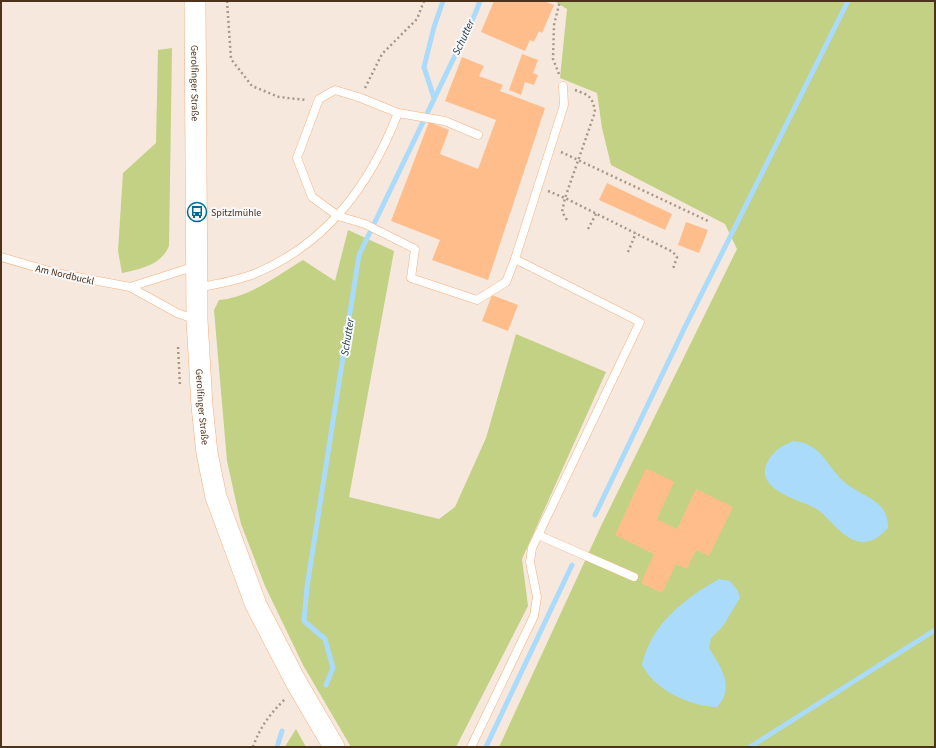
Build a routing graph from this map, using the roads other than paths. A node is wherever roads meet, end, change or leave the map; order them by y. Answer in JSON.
{"nodes":[{"id":1,"x":195,"y":1,"type":"edge"},
{"id":2,"x":564,"y":86,"type":"road end"},
{"id":3,"x":398,"y":113,"type":"junction"},
{"id":4,"x":478,"y":135,"type":"dead end"},
{"id":5,"x":338,"y":216,"type":"junction"},
{"id":6,"x":1,"y":257,"type":"edge"},
{"id":7,"x":515,"y":259,"type":"junction"},
{"id":8,"x":196,"y":266,"type":"junction"},
{"id":9,"x":130,"y":287,"type":"junction"},
{"id":10,"x":196,"y":288,"type":"junction"},
{"id":11,"x":197,"y":320,"type":"junction"},
{"id":12,"x":538,"y":535,"type":"junction"},
{"id":13,"x":634,"y":577,"type":"dead end"},
{"id":14,"x":334,"y":747,"type":"edge"},
{"id":15,"x":471,"y":747,"type":"edge"}],
"edges":[{"from":1,"to":8,"type":"street","name":"Gerolfinger Straße"},
{"from":2,"to":7,"type":"lane"},
{"from":3,"to":4,"type":"lane"},
{"from":3,"to":5,"type":"lane"},
{"from":3,"to":5,"type":"lane"},
{"from":5,"to":7,"type":"lane"},
{"from":5,"to":10,"type":"lane"},
{"from":6,"to":9,"type":"lane","name":"Am Nordbuckl"},
{"from":7,"to":12,"type":"lane"},
{"from":8,"to":9,"type":"lane"},
{"from":8,"to":10,"type":"street","name":"Gerolfinger Straße"},
{"from":9,"to":11,"type":"lane"},
{"from":10,"to":11,"type":"street","name":"Gerolfinger Straße"},
{"from":11,"to":14,"type":"street","name":"Gerolfinger Straße"},
{"from":12,"to":13,"type":"lane"},
{"from":12,"to":15,"type":"lane"}]}
